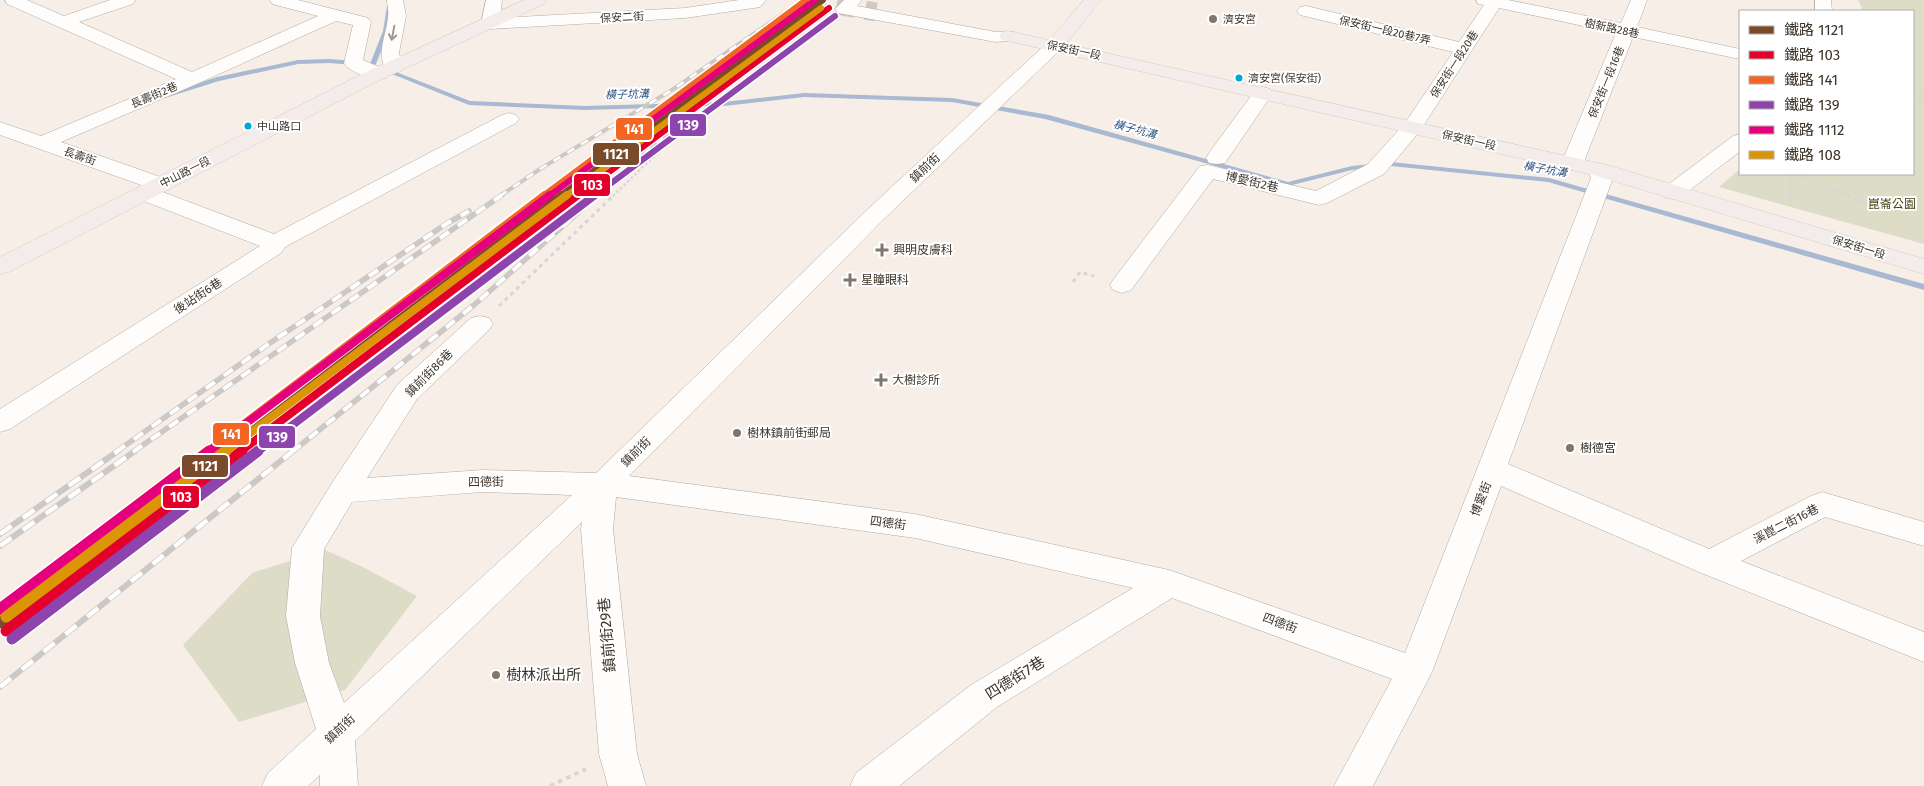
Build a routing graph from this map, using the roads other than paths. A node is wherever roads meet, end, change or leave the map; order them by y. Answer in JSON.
{"nodes":[{"id":1,"x":13,"y":0,"type":"edge"},
{"id":2,"x":127,"y":0,"type":"edge"},
{"id":3,"x":278,"y":0,"type":"edge"},
{"id":4,"x":395,"y":0,"type":"edge"},
{"id":5,"x":494,"y":0,"type":"edge"},
{"id":6,"x":538,"y":0,"type":"edge"},
{"id":7,"x":854,"y":0,"type":"edge"},
{"id":8,"x":867,"y":0,"type":"tunnel mouth"},
{"id":9,"x":1092,"y":0,"type":"edge"},
{"id":10,"x":1639,"y":0,"type":"edge"},
{"id":11,"x":751,"y":1,"type":"edge"},
{"id":12,"x":1492,"y":1,"type":"edge"},
{"id":13,"x":1306,"y":11,"type":"dead end"},
{"id":14,"x":334,"y":15,"type":"junction"},
{"id":15,"x":63,"y":22,"type":"junction"},
{"id":16,"x":490,"y":24,"type":"junction"},
{"id":17,"x":1627,"y":31,"type":"junction"},
{"id":18,"x":1008,"y":36,"type":"junction"},
{"id":19,"x":1054,"y":46,"type":"junction"},
{"id":20,"x":1464,"y":49,"type":"junction"},
{"id":21,"x":1739,"y":54,"type":"edge"},
{"id":22,"x":381,"y":73,"type":"junction"},
{"id":23,"x":192,"y":79,"type":"junction"},
{"id":24,"x":1263,"y":93,"type":"junction"},
{"id":25,"x":508,"y":119,"type":"dead end"},
{"id":26,"x":1413,"y":127,"type":"junction"},
{"id":27,"x":0,"y":128,"type":"edge"},
{"id":28,"x":1739,"y":141,"type":"edge"},
{"id":29,"x":42,"y":142,"type":"junction"},
{"id":30,"x":1217,"y":158,"type":"dead end"},
{"id":31,"x":1572,"y":164,"type":"junction"},
{"id":32,"x":1597,"y":184,"type":"junction"},
{"id":33,"x":152,"y":189,"type":"junction"},
{"id":34,"x":1674,"y":192,"type":"junction"},
{"id":35,"x":275,"y":243,"type":"junction"},
{"id":36,"x":0,"y":266,"type":"edge"},
{"id":37,"x":1924,"y":267,"type":"edge"},
{"id":38,"x":1122,"y":285,"type":"dead end"},
{"id":39,"x":480,"y":324,"type":"road end"},
{"id":40,"x":0,"y":422,"type":"edge"},
{"id":41,"x":1493,"y":470,"type":"junction"},
{"id":42,"x":604,"y":484,"type":"junction"},
{"id":43,"x":343,"y":490,"type":"junction"},
{"id":44,"x":1924,"y":534,"type":"edge"},
{"id":45,"x":1710,"y":563,"type":"junction"},
{"id":46,"x":1169,"y":582,"type":"junction"},
{"id":47,"x":1924,"y":647,"type":"edge"},
{"id":48,"x":1415,"y":672,"type":"junction"},
{"id":49,"x":336,"y":733,"type":"junction"},
{"id":50,"x":281,"y":786,"type":"edge"},
{"id":51,"x":339,"y":786,"type":"edge"},
{"id":52,"x":627,"y":786,"type":"edge"},
{"id":53,"x":869,"y":786,"type":"edge"},
{"id":54,"x":1353,"y":786,"type":"edge"}],
"edges":[{"from":1,"to":15,"type":"street","name":"長壽街2巷"},
{"from":2,"to":15,"type":"street"},
{"from":3,"to":14,"type":"street"},
{"from":4,"to":22,"type":"street","one_way":true},
{"from":5,"to":16,"type":"street"},
{"from":6,"to":16,"type":"main road","name":"中山路一段"},
{"from":7,"to":18,"type":"street","name":"保安街一段"},
{"from":8,"to":18,"type":"street","name":"保安街一段"},
{"from":9,"to":19,"type":"main road"},
{"from":10,"to":17,"type":"street","name":"保安街一段16巷"},
{"from":11,"to":16,"type":"street","name":"保安二街"},
{"from":12,"to":17,"type":"street","name":"樹新路28巷"},
{"from":12,"to":20,"type":"street","name":"保安街一段20巷"},
{"from":13,"to":20,"type":"street","name":"保安街一段20巷7弄"},
{"from":14,"to":22,"type":"street"},
{"from":14,"to":23,"type":"street"},
{"from":15,"to":23,"type":"street","name":"長壽街2巷"},
{"from":16,"to":22,"type":"main road","name":"中山路一段"},
{"from":17,"to":21,"type":"street","name":"樹新路28巷"},
{"from":17,"to":31,"type":"street","name":"保安街一段16巷"},
{"from":18,"to":19,"type":"main road","name":"保安街一段"},
{"from":19,"to":24,"type":"main road","name":"保安街一段"},
{"from":19,"to":42,"type":"street","name":"鎮前街"},
{"from":20,"to":26,"type":"street","name":"保安街一段20巷"},
{"from":22,"to":33,"type":"main road","name":"中山路一段"},
{"from":23,"to":29,"type":"street","name":"長壽街2巷"},
{"from":24,"to":26,"type":"main road","name":"保安街一段"},
{"from":24,"to":30,"type":"street"},
{"from":25,"to":35,"type":"street","name":"後站街6巷"},
{"from":26,"to":31,"type":"main road","name":"保安街一段"},
{"from":26,"to":38,"type":"street","name":"博愛街2巷"},
{"from":27,"to":29,"type":"street","name":"長壽街"},
{"from":28,"to":34,"type":"street"},
{"from":29,"to":33,"type":"street","name":"長壽街"},
{"from":31,"to":32,"type":"main road","name":"保安街一段"},
{"from":32,"to":34,"type":"main road","name":"保安街一段"},
{"from":32,"to":41,"type":"street","name":"博愛街"},
{"from":33,"to":35,"type":"street"},
{"from":33,"to":36,"type":"main road","name":"中山路一段"},
{"from":34,"to":37,"type":"main road","name":"保安街一段"},
{"from":35,"to":40,"type":"street","name":"後站街6巷"},
{"from":39,"to":43,"type":"street","name":"鎮前街86巷"},
{"from":41,"to":45,"type":"street"},
{"from":41,"to":48,"type":"street","name":"博愛街"},
{"from":42,"to":43,"type":"street","name":"四德街"},
{"from":42,"to":46,"type":"street","name":"四德街"},
{"from":42,"to":49,"type":"street","name":"鎮前街"},
{"from":42,"to":52,"type":"street","name":"鎮前街29巷"},
{"from":43,"to":49,"type":"street","name":"鎮前街86巷"},
{"from":44,"to":45,"type":"street","name":"溪崑二街16巷"},
{"from":45,"to":47,"type":"street"},
{"from":46,"to":48,"type":"street","name":"四德街"},
{"from":46,"to":53,"type":"street","name":"四德街7巷"},
{"from":48,"to":54,"type":"street","name":"博愛街"},
{"from":49,"to":50,"type":"street","name":"鎮前街"},
{"from":49,"to":51,"type":"street","name":"鎮前街86巷"}]}
